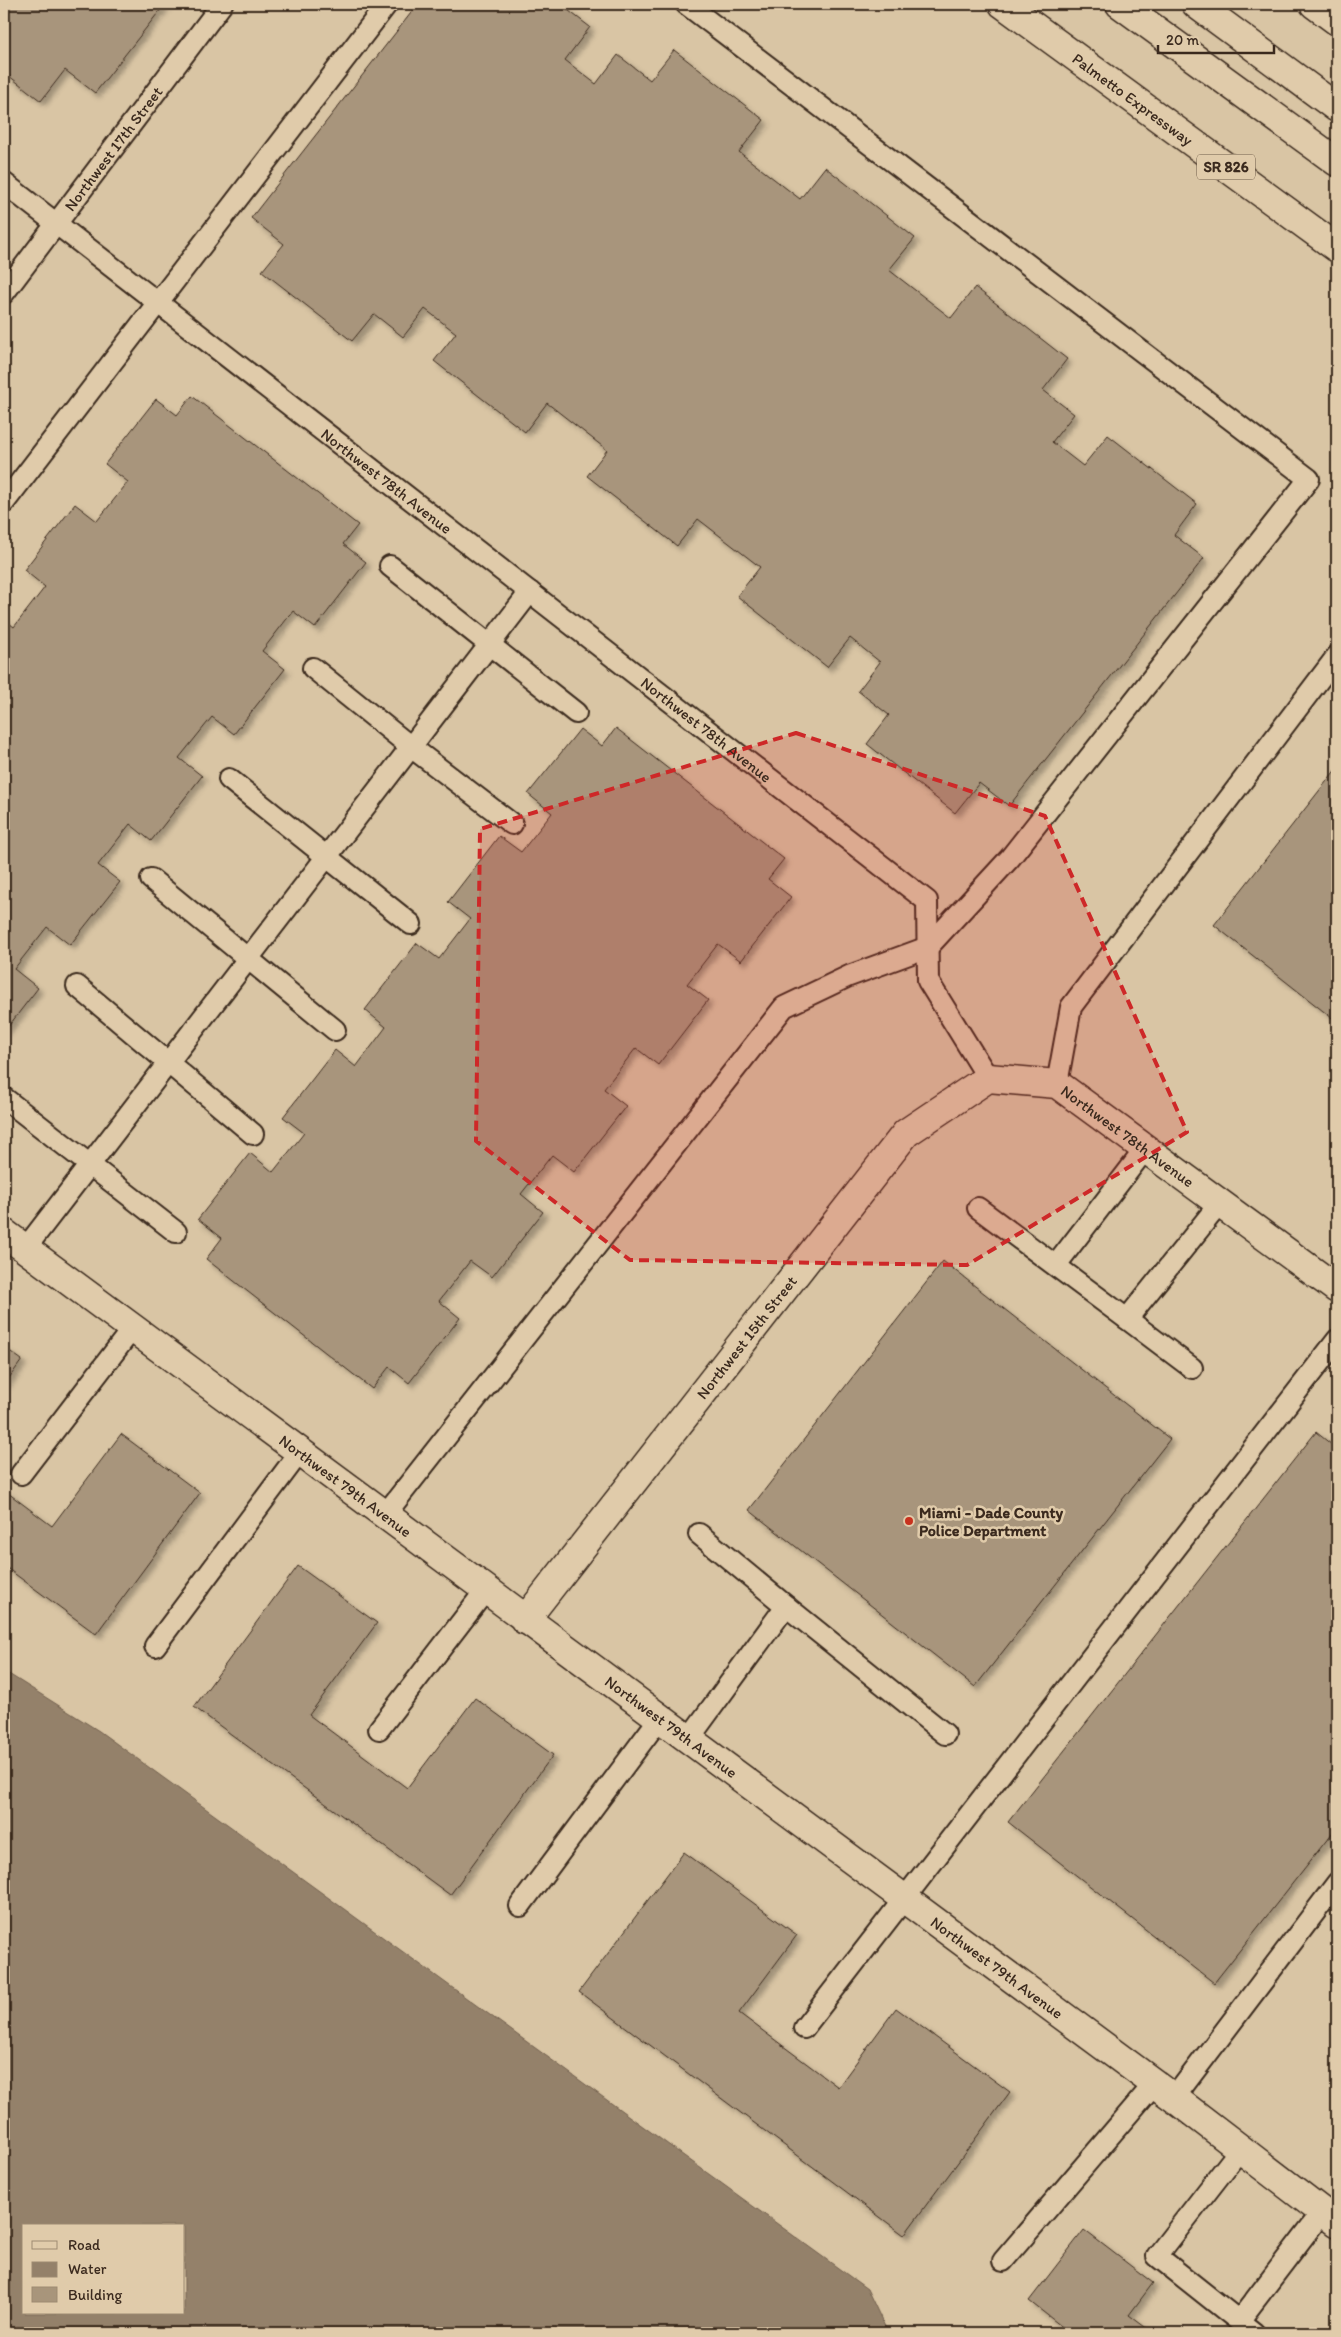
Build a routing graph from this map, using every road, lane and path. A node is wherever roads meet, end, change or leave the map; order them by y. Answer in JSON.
{"nodes":[{"id":1,"x":222,"y":4,"type":"edge"},
{"id":2,"x":387,"y":4,"type":"edge"},
{"id":3,"x":686,"y":4,"type":"edge"},
{"id":4,"x":1003,"y":4,"type":"edge"},
{"id":5,"x":1120,"y":4,"type":"edge"},
{"id":6,"x":1196,"y":4,"type":"edge"},
{"id":7,"x":1314,"y":4,"type":"edge"},
{"id":8,"x":1337,"y":20,"type":"edge"},
{"id":9,"x":1337,"y":108,"type":"edge"},
{"id":10,"x":1337,"y":162,"type":"edge"},
{"id":11,"x":4,"y":183,"type":"edge"},
{"id":12,"x":56,"y":225,"type":"junction"},
{"id":13,"x":1337,"y":248,"type":"edge"},
{"id":14,"x":5,"y":288,"type":"edge"},
{"id":15,"x":157,"y":303,"type":"junction"},
{"id":16,"x":4,"y":503,"type":"edge"},
{"id":17,"x":390,"y":566,"type":"dead end"},
{"id":18,"x":530,"y":592,"type":"junction"},
{"id":19,"x":490,"y":644,"type":"junction"},
{"id":20,"x":1337,"y":656,"type":"edge"},
{"id":21,"x":314,"y":668,"type":"dead end"},
{"id":22,"x":576,"y":713,"type":"dead end"},
{"id":23,"x":411,"y":747,"type":"junction"},
{"id":24,"x":229,"y":779,"type":"dead end"},
{"id":25,"x":512,"y":824,"type":"dead end"},
{"id":26,"x":327,"y":857,"type":"junction"},
{"id":27,"x":151,"y":879,"type":"dead end"},
{"id":28,"x":411,"y":924,"type":"dead end"},
{"id":29,"x":928,"y":946,"type":"junction"},
{"id":30,"x":247,"y":960,"type":"junction"},
{"id":31,"x":77,"y":986,"type":"dead end"},
{"id":32,"x":335,"y":1030,"type":"dead end"},
{"id":33,"x":169,"y":1062,"type":"junction"},
{"id":34,"x":988,"y":1078,"type":"junction"},
{"id":35,"x":1057,"y":1084,"type":"junction"},
{"id":36,"x":4,"y":1098,"type":"edge"},
{"id":37,"x":252,"y":1134,"type":"dead end"},
{"id":38,"x":1146,"y":1148,"type":"junction"},
{"id":39,"x":89,"y":1166,"type":"junction"},
{"id":40,"x":1220,"y":1203,"type":"junction"},
{"id":41,"x":978,"y":1208,"type":"dead end"},
{"id":42,"x":176,"y":1232,"type":"dead end"},
{"id":43,"x":14,"y":1241,"type":"edge"},
{"id":44,"x":1056,"y":1265,"type":"junction"},
{"id":45,"x":1337,"y":1288,"type":"edge"},
{"id":46,"x":1127,"y":1319,"type":"junction"},
{"id":47,"x":132,"y":1329,"type":"junction"},
{"id":48,"x":1337,"y":1340,"type":"edge"},
{"id":49,"x":1192,"y":1368,"type":"dead end"},
{"id":50,"x":299,"y":1453,"type":"junction"},
{"id":51,"x":21,"y":1474,"type":"dead end"},
{"id":52,"x":384,"y":1516,"type":"junction"},
{"id":53,"x":699,"y":1534,"type":"dead end"},
{"id":54,"x":484,"y":1591,"type":"junction"},
{"id":55,"x":786,"y":1606,"type":"junction"},
{"id":56,"x":525,"y":1620,"type":"junction"},
{"id":57,"x":156,"y":1646,"type":"dead end"},
{"id":58,"x":660,"y":1718,"type":"junction"},
{"id":59,"x":378,"y":1729,"type":"dead end"},
{"id":60,"x":944,"y":1734,"type":"dead end"},
{"id":61,"x":688,"y":1740,"type":"junction"},
{"id":62,"x":1337,"y":1883,"type":"edge"},
{"id":63,"x":903,"y":1899,"type":"junction"},
{"id":64,"x":520,"y":1906,"type":"dead end"},
{"id":65,"x":804,"y":2028,"type":"dead end"},
{"id":66,"x":1164,"y":2091,"type":"junction"},
{"id":67,"x":1241,"y":2148,"type":"junction"},
{"id":68,"x":1330,"y":2217,"type":"edge"},
{"id":69,"x":1003,"y":2261,"type":"dead end"},
{"id":70,"x":1246,"y":2327,"type":"edge"}],
"edges":[{"from":1,"to":12,"type":"lane","name":"Northwest 17th Street"},
{"from":2,"to":15,"type":"lane"},
{"from":3,"to":29,"type":"lane"},
{"from":4,"to":13,"type":"main road","name":"Palmetto Expressway","number":"SR 826"},
{"from":5,"to":10,"type":"main road"},
{"from":6,"to":9,"type":"main road"},
{"from":7,"to":8,"type":"main road"},
{"from":11,"to":12,"type":"lane","name":"Northwest 78th Avenue"},
{"from":12,"to":14,"type":"lane","name":"Northwest 17th Street"},
{"from":12,"to":15,"type":"lane","name":"Northwest 78th Avenue"},
{"from":15,"to":16,"type":"lane"},
{"from":15,"to":18,"type":"lane","name":"Northwest 78th Avenue"},
{"from":17,"to":19,"type":"lane"},
{"from":18,"to":19,"type":"lane"},
{"from":18,"to":29,"type":"lane","name":"Northwest 78th Avenue"},
{"from":19,"to":22,"type":"lane"},
{"from":19,"to":23,"type":"lane"},
{"from":20,"to":35,"type":"lane"},
{"from":21,"to":23,"type":"lane"},
{"from":23,"to":25,"type":"lane"},
{"from":23,"to":26,"type":"lane"},
{"from":24,"to":26,"type":"lane"},
{"from":26,"to":28,"type":"lane"},
{"from":26,"to":30,"type":"lane"},
{"from":27,"to":30,"type":"lane"},
{"from":29,"to":34,"type":"lane","name":"Northwest 78th Avenue"},
{"from":29,"to":52,"type":"lane"},
{"from":30,"to":32,"type":"lane"},
{"from":30,"to":33,"type":"lane"},
{"from":31,"to":33,"type":"lane"},
{"from":33,"to":37,"type":"lane"},
{"from":33,"to":39,"type":"lane"},
{"from":34,"to":35,"type":"main road","name":"Northwest 78th Avenue"},
{"from":34,"to":56,"type":"main road","name":"Northwest 15th Street"},
{"from":35,"to":38,"type":"main road","name":"Northwest 78th Avenue"},
{"from":36,"to":39,"type":"lane"},
{"from":38,"to":40,"type":"main road","name":"Northwest 78th Avenue"},
{"from":38,"to":44,"type":"lane"},
{"from":39,"to":42,"type":"lane"},
{"from":39,"to":43,"type":"lane"},
{"from":40,"to":45,"type":"main road","name":"Northwest 78th Avenue"},
{"from":40,"to":46,"type":"lane"},
{"from":41,"to":44,"type":"lane"},
{"from":43,"to":47,"type":"main road","name":"Northwest 79th Avenue"},
{"from":44,"to":46,"type":"lane"},
{"from":46,"to":49,"type":"lane"},
{"from":47,"to":50,"type":"main road","name":"Northwest 79th Avenue"},
{"from":47,"to":51,"type":"lane"},
{"from":48,"to":63,"type":"lane"},
{"from":50,"to":52,"type":"main road","name":"Northwest 79th Avenue"},
{"from":50,"to":57,"type":"lane"},
{"from":52,"to":54,"type":"main road","name":"Northwest 79th Avenue"},
{"from":53,"to":55,"type":"lane"},
{"from":54,"to":56,"type":"main road","name":"Northwest 79th Avenue"},
{"from":54,"to":59,"type":"lane"},
{"from":55,"to":60,"type":"lane"},
{"from":55,"to":61,"type":"lane"},
{"from":56,"to":58,"type":"main road","name":"Northwest 79th Avenue"},
{"from":58,"to":61,"type":"main road","name":"Northwest 79th Avenue"},
{"from":58,"to":64,"type":"lane"},
{"from":61,"to":63,"type":"main road","name":"Northwest 79th Avenue"},
{"from":62,"to":66,"type":"lane"},
{"from":63,"to":65,"type":"lane"},
{"from":63,"to":66,"type":"main road","name":"Northwest 79th Avenue"},
{"from":66,"to":67,"type":"main road","name":"Northwest 79th Avenue"},
{"from":66,"to":69,"type":"lane"},
{"from":67,"to":68,"type":"main road","name":"Northwest 79th Avenue"},
{"from":67,"to":70,"type":"lane"},
{"from":68,"to":70,"type":"lane"}]}
